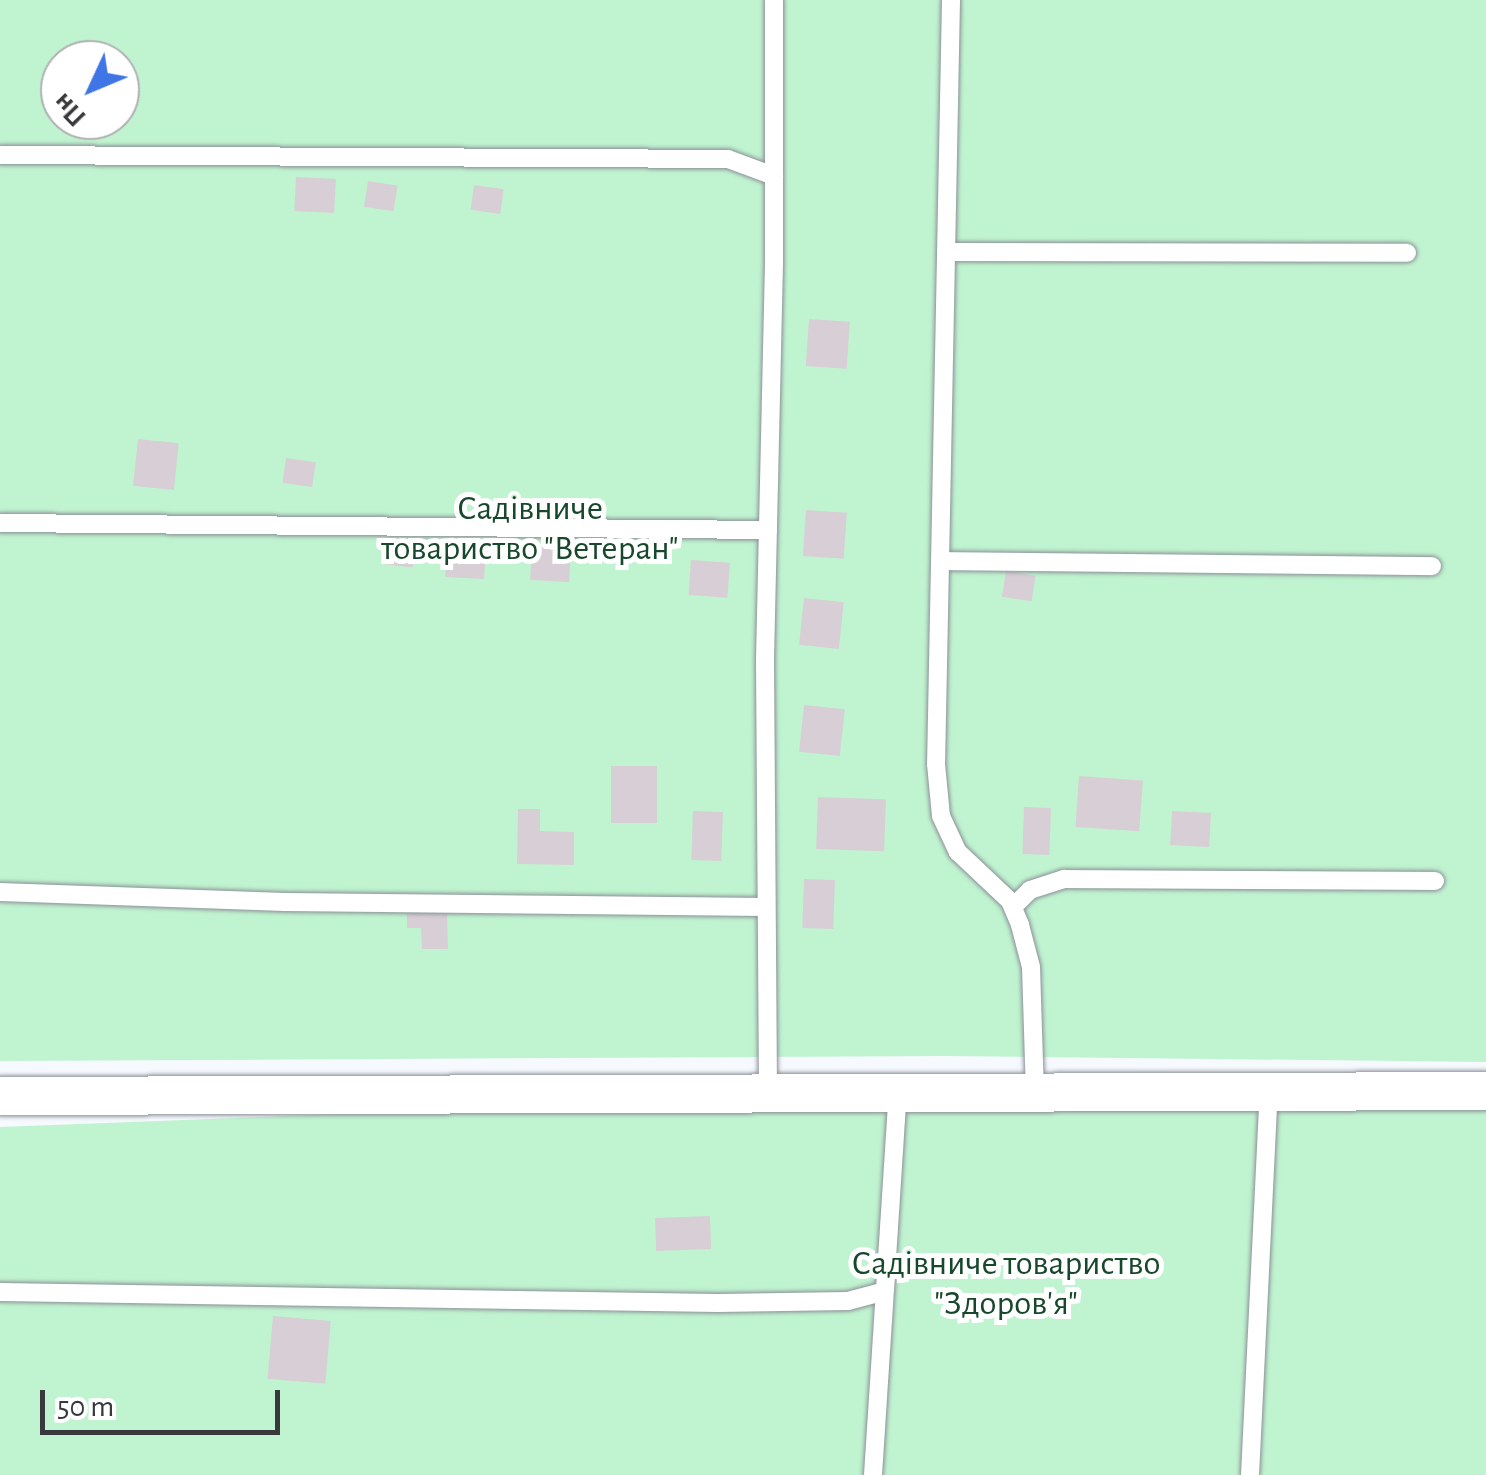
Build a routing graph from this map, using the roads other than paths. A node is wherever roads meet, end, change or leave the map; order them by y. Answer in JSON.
{"nodes":[{"id":1,"x":774,"y":0,"type":"edge"},
{"id":2,"x":951,"y":0,"type":"edge"},
{"id":3,"x":0,"y":155,"type":"edge"},
{"id":4,"x":774,"y":176,"type":"junction"},
{"id":5,"x":946,"y":252,"type":"junction"},
{"id":6,"x":1407,"y":253,"type":"dead end"},
{"id":7,"x":0,"y":523,"type":"edge"},
{"id":8,"x":768,"y":530,"type":"junction"},
{"id":9,"x":943,"y":561,"type":"junction"},
{"id":10,"x":1432,"y":566,"type":"dead end"},
{"id":11,"x":1435,"y":881,"type":"dead end"},
{"id":12,"x":0,"y":892,"type":"edge"},
{"id":13,"x":766,"y":907,"type":"junction"},
{"id":14,"x":1012,"y":907,"type":"junction"},
{"id":15,"x":1269,"y":1090,"type":"junction"},
{"id":16,"x":768,"y":1091,"type":"junction"},
{"id":17,"x":898,"y":1091,"type":"junction"},
{"id":18,"x":1035,"y":1091,"type":"junction"},
{"id":19,"x":1486,"y":1091,"type":"edge"},
{"id":20,"x":0,"y":1096,"type":"edge"},
{"id":21,"x":0,"y":1292,"type":"edge"},
{"id":22,"x":882,"y":1292,"type":"junction"},
{"id":23,"x":873,"y":1475,"type":"edge"},
{"id":24,"x":1250,"y":1475,"type":"edge"}],
"edges":[{"from":1,"to":4,"type":"lane"},
{"from":2,"to":5,"type":"lane"},
{"from":3,"to":4,"type":"lane"},
{"from":4,"to":8,"type":"lane"},
{"from":5,"to":6,"type":"lane"},
{"from":5,"to":9,"type":"lane"},
{"from":7,"to":8,"type":"lane"},
{"from":8,"to":13,"type":"lane"},
{"from":9,"to":10,"type":"lane"},
{"from":9,"to":14,"type":"lane"},
{"from":11,"to":14,"type":"lane"},
{"from":12,"to":13,"type":"lane"},
{"from":13,"to":16,"type":"lane"},
{"from":14,"to":18,"type":"lane"},
{"from":15,"to":18,"type":"street"},
{"from":15,"to":19,"type":"street"},
{"from":15,"to":24,"type":"lane"},
{"from":16,"to":17,"type":"street"},
{"from":16,"to":20,"type":"street"},
{"from":17,"to":18,"type":"street"},
{"from":17,"to":22,"type":"lane"},
{"from":21,"to":22,"type":"lane"},
{"from":22,"to":23,"type":"lane"}]}
